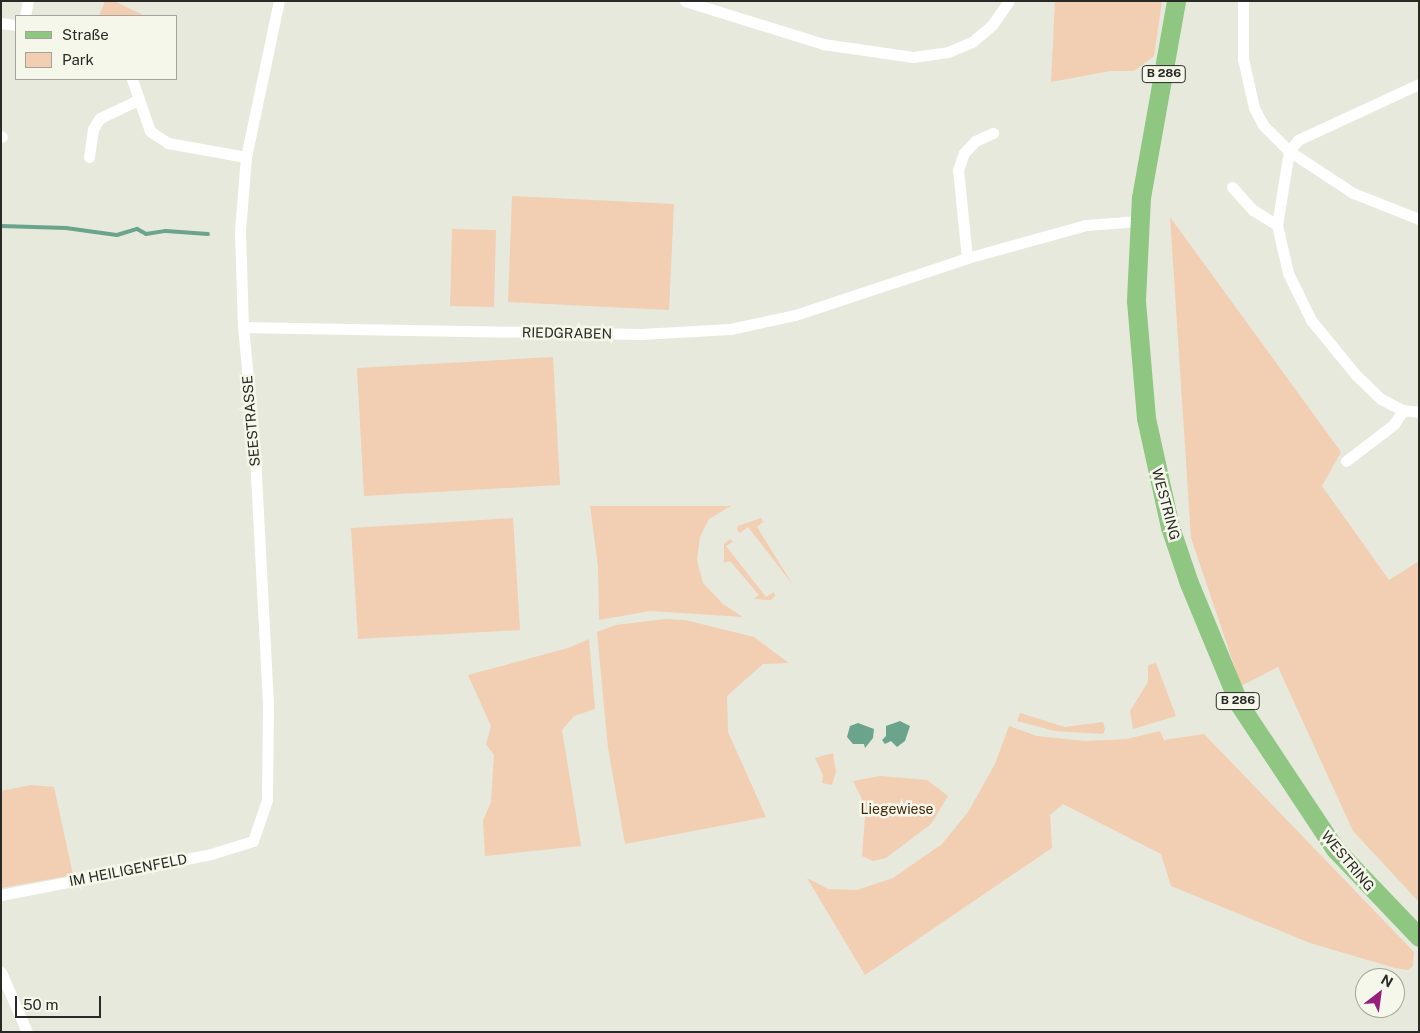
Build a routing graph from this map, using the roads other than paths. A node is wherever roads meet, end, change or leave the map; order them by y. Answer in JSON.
{"nodes":[{"id":1,"x":28,"y":1,"type":"edge"},
{"id":2,"x":279,"y":1,"type":"edge"},
{"id":3,"x":685,"y":1,"type":"edge"},
{"id":4,"x":1009,"y":1,"type":"edge"},
{"id":5,"x":1176,"y":1,"type":"edge"},
{"id":6,"x":1242,"y":1,"type":"edge"},
{"id":7,"x":25,"y":15,"type":"edge"},
{"id":8,"x":1,"y":24,"type":"edge"},
{"id":9,"x":15,"y":25,"type":"edge"},
{"id":10,"x":132,"y":80,"type":"edge"},
{"id":11,"x":1419,"y":84,"type":"edge"},
{"id":12,"x":138,"y":100,"type":"junction"},
{"id":13,"x":992,"y":133,"type":"dead end"},
{"id":14,"x":1289,"y":151,"type":"junction"},
{"id":15,"x":89,"y":157,"type":"dead end"},
{"id":16,"x":246,"y":157,"type":"junction"},
{"id":17,"x":1232,"y":187,"type":"dead end"},
{"id":18,"x":1419,"y":220,"type":"edge"},
{"id":19,"x":1139,"y":221,"type":"junction"},
{"id":20,"x":1277,"y":225,"type":"junction"},
{"id":21,"x":967,"y":258,"type":"junction"},
{"id":22,"x":243,"y":327,"type":"junction"},
{"id":23,"x":1403,"y":410,"type":"junction"},
{"id":24,"x":1419,"y":412,"type":"edge"},
{"id":25,"x":1346,"y":461,"type":"dead end"},
{"id":26,"x":253,"y":841,"type":"joint"},
{"id":27,"x":1,"y":896,"type":"edge"},
{"id":28,"x":1419,"y":937,"type":"edge"},
{"id":29,"x":1,"y":972,"type":"edge"},
{"id":30,"x":27,"y":1032,"type":"edge"}],
"edges":[{"from":1,"to":7,"type":"street"},
{"from":2,"to":16,"type":"street","name":"SEESTRASSE"},
{"from":3,"to":4,"type":"street"},
{"from":5,"to":19,"type":"main road","name":"WESTRING","number":"B 286"},
{"from":6,"to":14,"type":"street"},
{"from":8,"to":9,"type":"street"},
{"from":10,"to":12,"type":"street"},
{"from":11,"to":14,"type":"street"},
{"from":12,"to":15,"type":"street"},
{"from":12,"to":16,"type":"street"},
{"from":13,"to":21,"type":"street"},
{"from":14,"to":18,"type":"street"},
{"from":14,"to":20,"type":"street"},
{"from":16,"to":22,"type":"street","name":"SEESTRASSE"},
{"from":17,"to":20,"type":"street"},
{"from":19,"to":21,"type":"street","name":"RIEDGRABEN"},
{"from":19,"to":28,"type":"main road","name":"WESTRING","number":"B 286"},
{"from":20,"to":23,"type":"street"},
{"from":21,"to":22,"type":"street","name":"RIEDGRABEN"},
{"from":22,"to":26,"type":"street","name":"SEESTRASSE"},
{"from":23,"to":24,"type":"street"},
{"from":23,"to":25,"type":"street"},
{"from":26,"to":27,"type":"street","name":"IM HEILIGENFELD"},
{"from":29,"to":30,"type":"street"}]}
